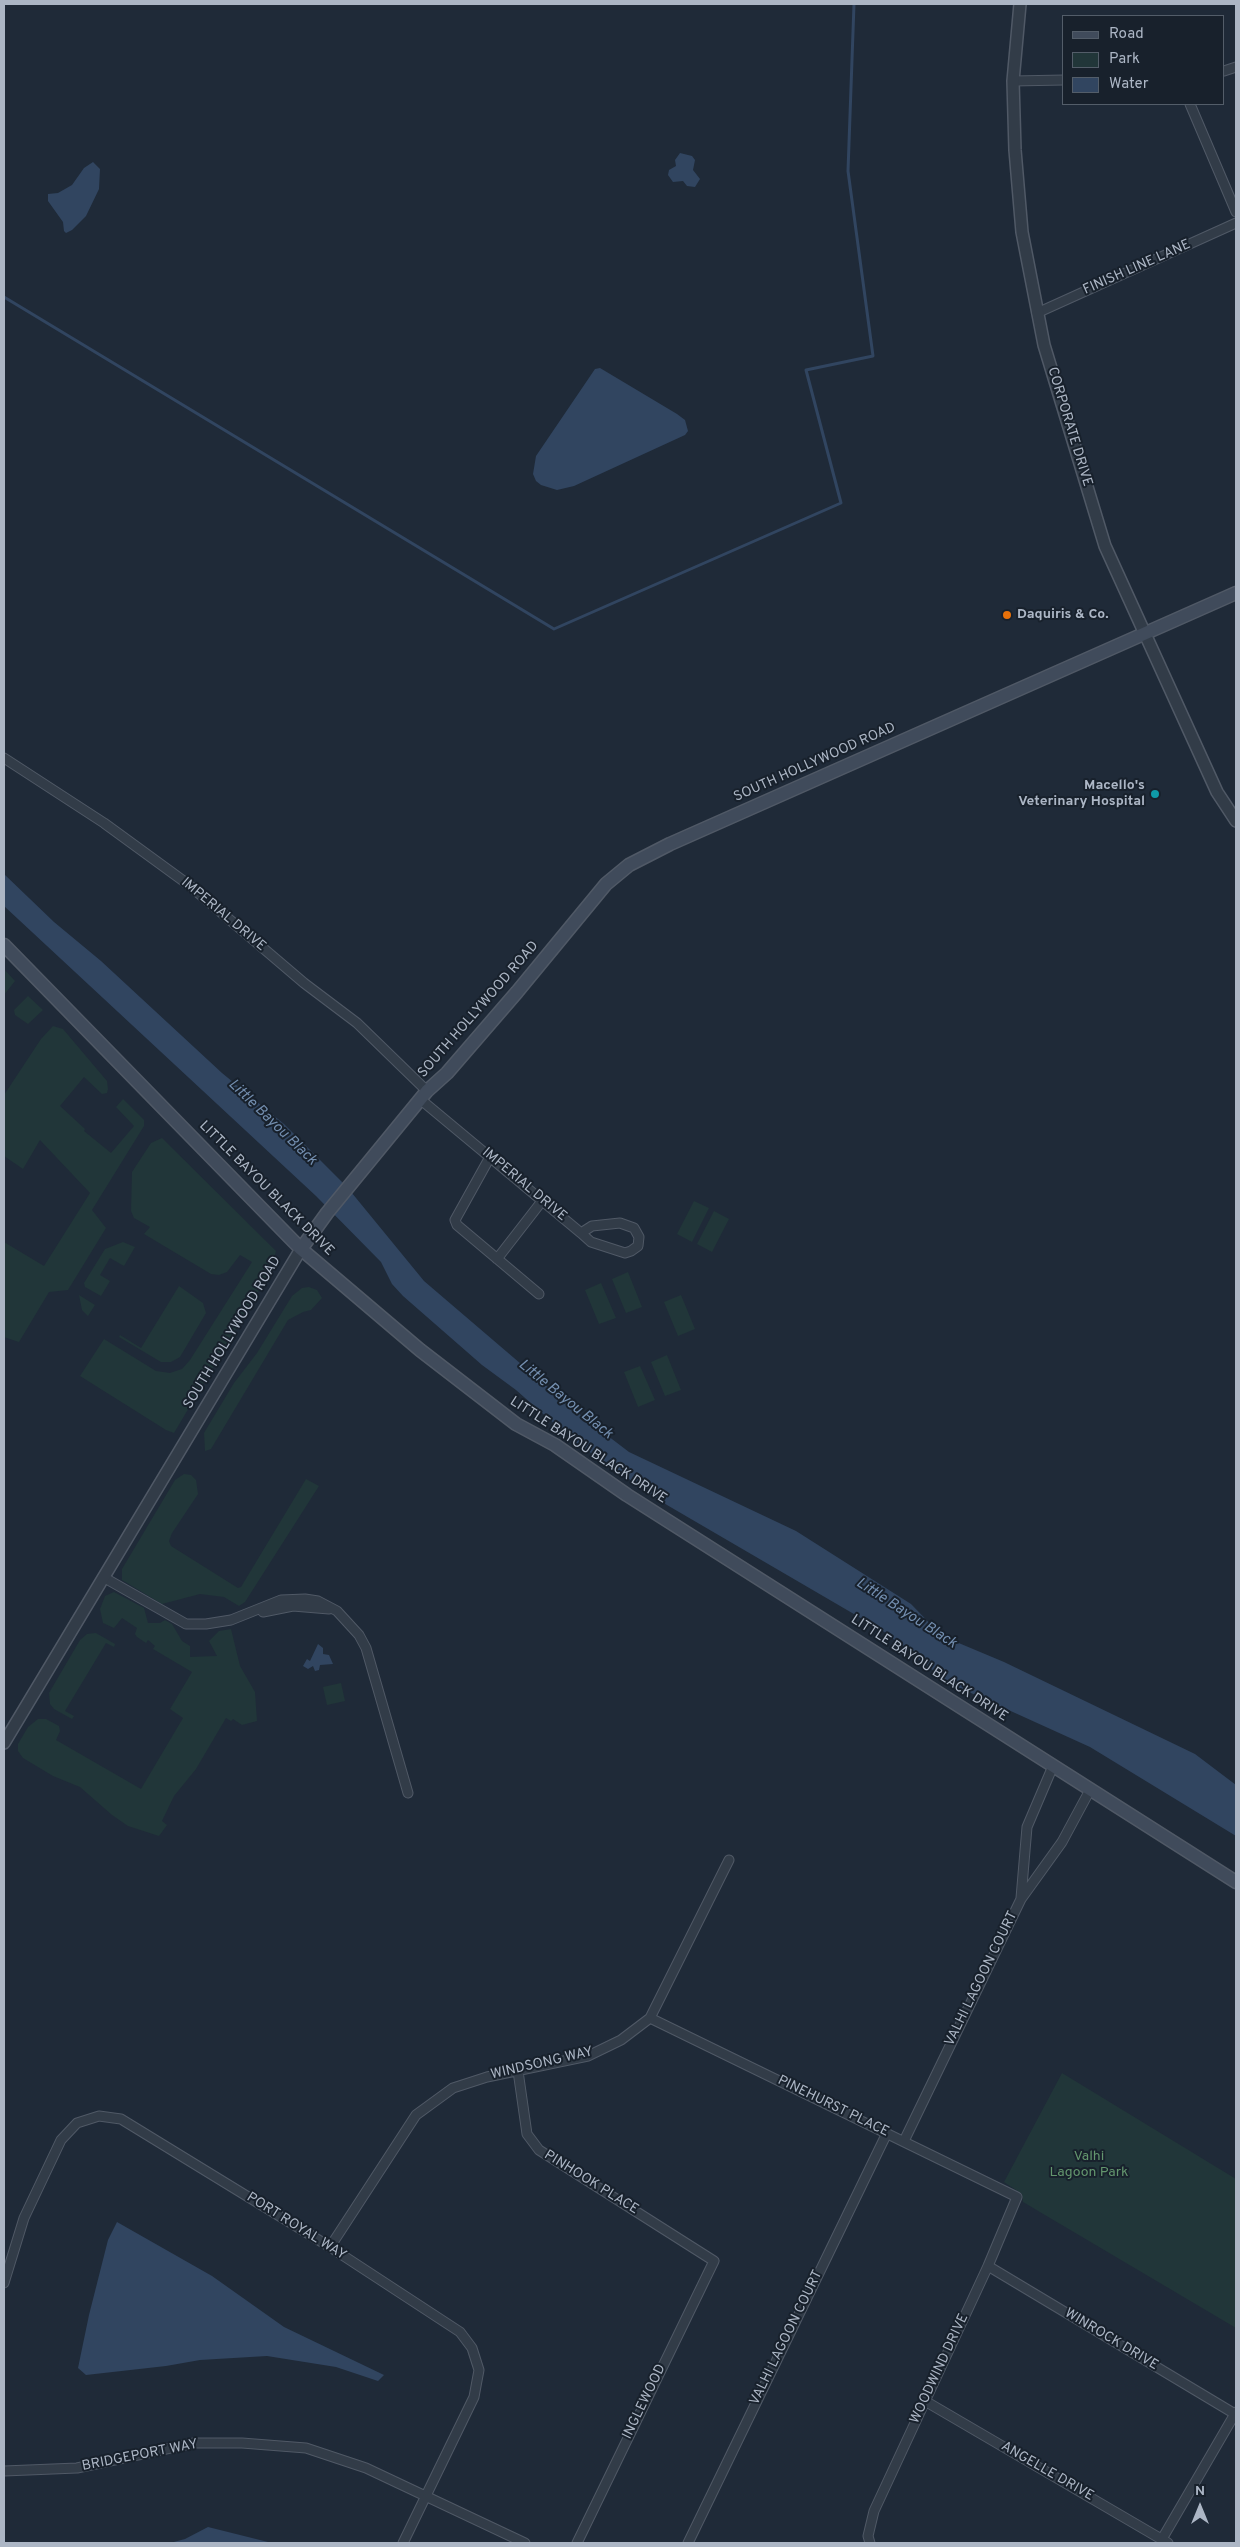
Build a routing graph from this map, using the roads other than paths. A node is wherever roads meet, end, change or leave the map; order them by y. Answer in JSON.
{"nodes":[{"id":1,"x":1020,"y":4,"type":"edge"},
{"id":2,"x":1062,"y":80,"type":"edge"},
{"id":3,"x":1013,"y":81,"type":"junction"},
{"id":4,"x":1190,"y":105,"type":"edge"},
{"id":5,"x":1236,"y":212,"type":"edge"},
{"id":6,"x":1236,"y":222,"type":"edge"},
{"id":7,"x":1037,"y":313,"type":"junction"},
{"id":8,"x":1236,"y":593,"type":"edge"},
{"id":9,"x":1145,"y":632,"type":"junction"},
{"id":10,"x":4,"y":758,"type":"edge"},
{"id":11,"x":1236,"y":821,"type":"edge"},
{"id":12,"x":4,"y":945,"type":"edge"},
{"id":13,"x":423,"y":1095,"type":"junction"},
{"id":14,"x":490,"y":1157,"type":"junction"},
{"id":15,"x":542,"y":1201,"type":"junction"},
{"id":16,"x":581,"y":1233,"type":"junction"},
{"id":17,"x":301,"y":1249,"type":"junction"},
{"id":18,"x":497,"y":1258,"type":"junction"},
{"id":19,"x":539,"y":1294,"type":"dead end"},
{"id":20,"x":103,"y":1577,"type":"junction"},
{"id":21,"x":4,"y":1743,"type":"edge"},
{"id":22,"x":1053,"y":1766,"type":"junction"},
{"id":23,"x":1090,"y":1790,"type":"junction"},
{"id":24,"x":408,"y":1793,"type":"dead end"},
{"id":25,"x":729,"y":1860,"type":"dead end"},
{"id":26,"x":1236,"y":1882,"type":"edge"},
{"id":27,"x":1021,"y":1899,"type":"junction"},
{"id":28,"x":650,"y":2018,"type":"junction"},
{"id":29,"x":518,"y":2071,"type":"junction"},
{"id":30,"x":887,"y":2133,"type":"junction"},
{"id":31,"x":904,"y":2141,"type":"junction"},
{"id":32,"x":1017,"y":2197,"type":"joint"},
{"id":33,"x":330,"y":2247,"type":"junction"},
{"id":34,"x":714,"y":2261,"type":"joint"},
{"id":35,"x":988,"y":2266,"type":"junction"},
{"id":36,"x":4,"y":2282,"type":"edge"},
{"id":37,"x":925,"y":2401,"type":"junction"},
{"id":38,"x":1236,"y":2413,"type":"edge"},
{"id":39,"x":4,"y":2471,"type":"edge"},
{"id":40,"x":426,"y":2496,"type":"junction"},
{"id":41,"x":1165,"y":2541,"type":"edge"},
{"id":42,"x":403,"y":2543,"type":"edge"},
{"id":43,"x":525,"y":2543,"type":"edge"},
{"id":44,"x":577,"y":2543,"type":"edge"},
{"id":45,"x":688,"y":2543,"type":"edge"},
{"id":46,"x":870,"y":2543,"type":"edge"}],
"edges":[{"from":1,"to":3,"type":"street","name":"CORPORATE DRIVE"},
{"from":2,"to":3,"type":"street"},
{"from":3,"to":7,"type":"street","name":"CORPORATE DRIVE"},
{"from":4,"to":5,"type":"street"},
{"from":6,"to":7,"type":"street","name":"FINISH LINE LANE"},
{"from":7,"to":9,"type":"street","name":"CORPORATE DRIVE"},
{"from":8,"to":9,"type":"main road","name":"SOUTH HOLLYWOOD ROAD"},
{"from":9,"to":11,"type":"street","name":"CORPORATE DRIVE"},
{"from":9,"to":13,"type":"main road","name":"SOUTH HOLLYWOOD ROAD"},
{"from":10,"to":13,"type":"street","name":"IMPERIAL DRIVE"},
{"from":12,"to":17,"type":"main road","name":"LITTLE BAYOU BLACK DRIVE"},
{"from":13,"to":14,"type":"street","name":"IMPERIAL DRIVE"},
{"from":13,"to":17,"type":"main road","name":"SOUTH HOLLYWOOD ROAD"},
{"from":14,"to":15,"type":"street","name":"IMPERIAL DRIVE"},
{"from":14,"to":18,"type":"street"},
{"from":15,"to":16,"type":"street","name":"IMPERIAL DRIVE"},
{"from":15,"to":18,"type":"street"},
{"from":16,"to":16,"type":"street","name":"IMPERIAL DRIVE"},
{"from":17,"to":20,"type":"street","name":"SOUTH HOLLYWOOD ROAD"},
{"from":17,"to":22,"type":"main road","name":"LITTLE BAYOU BLACK DRIVE"},
{"from":18,"to":19,"type":"street"},
{"from":20,"to":21,"type":"street","name":"SOUTH HOLLYWOOD ROAD"},
{"from":20,"to":24,"type":"street"},
{"from":22,"to":23,"type":"main road","name":"LITTLE BAYOU BLACK DRIVE"},
{"from":22,"to":27,"type":"street","name":"VALHI LAGOON COURT"},
{"from":23,"to":26,"type":"main road","name":"LITTLE BAYOU BLACK DRIVE"},
{"from":23,"to":27,"type":"street","name":"VALHI LAGOON COURT"},
{"from":25,"to":28,"type":"street","name":"WINDSONG WAY"},
{"from":27,"to":31,"type":"street","name":"VALHI LAGOON COURT"},
{"from":28,"to":29,"type":"street","name":"WINDSONG WAY"},
{"from":28,"to":30,"type":"street","name":"PINEHURST PLACE"},
{"from":29,"to":33,"type":"street","name":"WINDSONG WAY"},
{"from":29,"to":34,"type":"street","name":"PINHOOK PLACE"},
{"from":30,"to":31,"type":"street","name":"PINEHURST PLACE"},
{"from":30,"to":45,"type":"street","name":"VALHI LAGOON COURT"},
{"from":31,"to":32,"type":"street","name":"PINEHURST PLACE"},
{"from":32,"to":35,"type":"street","name":"WOODWIND DRIVE"},
{"from":33,"to":36,"type":"street","name":"PORT ROYAL WAY"},
{"from":33,"to":40,"type":"street","name":"PORT ROYAL WAY"},
{"from":34,"to":44,"type":"street","name":"INGLEWOOD"},
{"from":35,"to":37,"type":"street","name":"WOODWIND DRIVE"},
{"from":35,"to":38,"type":"street","name":"WINROCK DRIVE"},
{"from":37,"to":41,"type":"street","name":"ANGELLE DRIVE"},
{"from":37,"to":46,"type":"street","name":"WOODWIND DRIVE"},
{"from":38,"to":41,"type":"street"},
{"from":39,"to":40,"type":"street","name":"BRIDGEPORT WAY"},
{"from":40,"to":42,"type":"street","name":"PORT ROYAL WAY"},
{"from":40,"to":43,"type":"street","name":"BRIDGEPORT WAY"}]}
